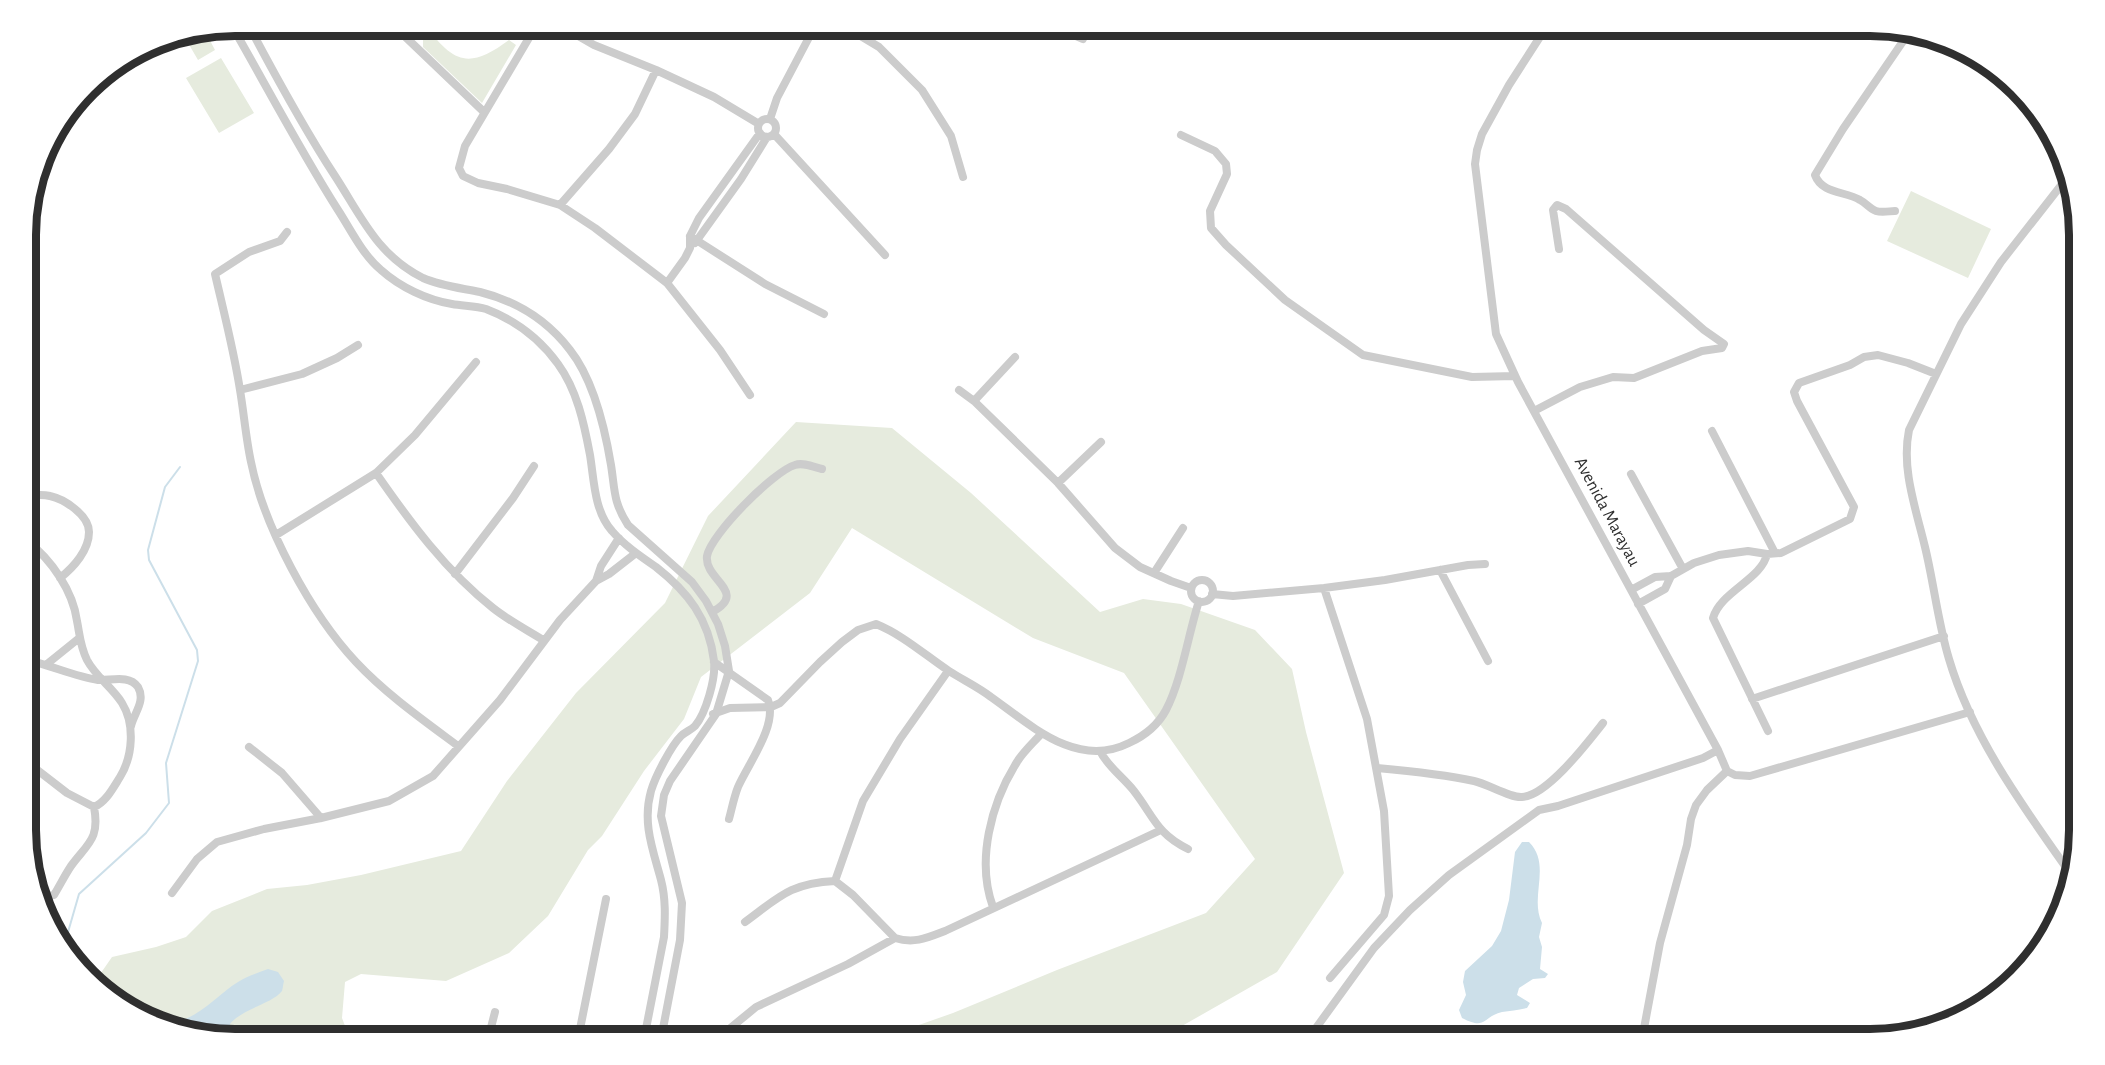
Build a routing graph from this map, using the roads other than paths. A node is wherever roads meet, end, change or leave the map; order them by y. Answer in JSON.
{"nodes":[{"id":1,"x":238,"y":36,"type":"edge"},
{"id":2,"x":254,"y":36,"type":"edge"},
{"id":3,"x":404,"y":36,"type":"edge"},
{"id":4,"x":530,"y":36,"type":"edge"},
{"id":5,"x":578,"y":36,"type":"edge"},
{"id":6,"x":810,"y":36,"type":"edge"},
{"id":7,"x":861,"y":36,"type":"edge"},
{"id":8,"x":1076,"y":36,"type":"edge"},
{"id":9,"x":1541,"y":36,"type":"edge"},
{"id":10,"x":1083,"y":39,"type":"dead end"},
{"id":11,"x":1904,"y":39,"type":"edge"},
{"id":12,"x":656,"y":70,"type":"junction"},
{"id":13,"x":484,"y":112,"type":"junction"},
{"id":14,"x":770,"y":119,"type":"junction"},
{"id":15,"x":765,"y":132,"type":"junction"},
{"id":16,"x":1180,"y":135,"type":"dead end"},
{"id":17,"x":963,"y":177,"type":"dead end"},
{"id":18,"x":2062,"y":184,"type":"edge"},
{"id":19,"x":560,"y":205,"type":"junction"},
{"id":20,"x":1896,"y":211,"type":"dead end"},
{"id":21,"x":360,"y":218,"type":"junction"},
{"id":22,"x":347,"y":225,"type":"junction"},
{"id":23,"x":287,"y":232,"type":"dead end"},
{"id":24,"x":694,"y":238,"type":"junction"},
{"id":25,"x":1559,"y":249,"type":"dead end"},
{"id":26,"x":885,"y":255,"type":"dead end"},
{"id":27,"x":667,"y":283,"type":"junction"},
{"id":28,"x":824,"y":314,"type":"dead end"},
{"id":29,"x":1704,"y":330,"type":"junction"},
{"id":30,"x":358,"y":345,"type":"dead end"},
{"id":31,"x":1702,"y":351,"type":"junction"},
{"id":32,"x":1015,"y":357,"type":"dead end"},
{"id":33,"x":476,"y":362,"type":"dead end"},
{"id":34,"x":1935,"y":374,"type":"junction"},
{"id":35,"x":1515,"y":376,"type":"junction"},
{"id":36,"x":240,"y":390,"type":"junction"},
{"id":37,"x":959,"y":390,"type":"dead end"},
{"id":38,"x":750,"y":395,"type":"dead end"},
{"id":39,"x":974,"y":401,"type":"junction"},
{"id":40,"x":1534,"y":411,"type":"junction"},
{"id":41,"x":1712,"y":431,"type":"dead end"},
{"id":42,"x":603,"y":432,"type":"junction"},
{"id":43,"x":586,"y":436,"type":"junction"},
{"id":44,"x":1101,"y":442,"type":"dead end"},
{"id":45,"x":590,"y":455,"type":"junction"},
{"id":46,"x":609,"y":455,"type":"junction"},
{"id":47,"x":534,"y":466,"type":"dead end"},
{"id":48,"x":822,"y":469,"type":"dead end"},
{"id":49,"x":376,"y":473,"type":"junction"},
{"id":50,"x":1631,"y":474,"type":"dead end"},
{"id":51,"x":1058,"y":483,"type":"junction"},
{"id":52,"x":36,"y":495,"type":"edge"},
{"id":53,"x":1183,"y":528,"type":"dead end"},
{"id":54,"x":276,"y":535,"type":"junction"},
{"id":55,"x":619,"y":538,"type":"junction"},
{"id":56,"x":36,"y":549,"type":"edge"},
{"id":57,"x":636,"y":553,"type":"junction"},
{"id":58,"x":1771,"y":554,"type":"junction"},
{"id":59,"x":1485,"y":564,"type":"dead end"},
{"id":60,"x":1683,"y":569,"type":"junction"},
{"id":61,"x":1440,"y":570,"type":"junction"},
{"id":62,"x":1154,"y":573,"type":"junction"},
{"id":63,"x":455,"y":574,"type":"junction"},
{"id":64,"x":1671,"y":576,"type":"junction"},
{"id":65,"x":60,"y":578,"type":"junction"},
{"id":66,"x":596,"y":581,"type":"junction"},
{"id":67,"x":1191,"y":588,"type":"junction"},
{"id":68,"x":1324,"y":588,"type":"junction"},
{"id":69,"x":1631,"y":590,"type":"junction"},
{"id":70,"x":1212,"y":594,"type":"junction"},
{"id":71,"x":1199,"y":601,"type":"junction"},
{"id":72,"x":1638,"y":604,"type":"junction"},
{"id":73,"x":712,"y":612,"type":"junction"},
{"id":74,"x":1944,"y":636,"type":"junction"},
{"id":75,"x":78,"y":639,"type":"junction"},
{"id":76,"x":543,"y":640,"type":"junction"},
{"id":77,"x":1488,"y":661,"type":"dead end"},
{"id":78,"x":36,"y":662,"type":"edge"},
{"id":79,"x":714,"y":662,"type":"junction"},
{"id":80,"x":47,"y":664,"type":"junction"},
{"id":81,"x":729,"y":671,"type":"junction"},
{"id":82,"x":948,"y":671,"type":"junction"},
{"id":83,"x":100,"y":680,"type":"junction"},
{"id":84,"x":1752,"y":699,"type":"junction"},
{"id":85,"x":771,"y":707,"type":"junction"},
{"id":86,"x":1970,"y":712,"type":"junction"},
{"id":87,"x":701,"y":713,"type":"junction"},
{"id":88,"x":717,"y":714,"type":"junction"},
{"id":89,"x":1603,"y":723,"type":"dead end"},
{"id":90,"x":131,"y":727,"type":"junction"},
{"id":91,"x":1768,"y":731,"type":"dead end"},
{"id":92,"x":1041,"y":734,"type":"junction"},
{"id":93,"x":458,"y":746,"type":"junction"},
{"id":94,"x":249,"y":747,"type":"dead end"},
{"id":95,"x":1718,"y":750,"type":"junction"},
{"id":96,"x":1100,"y":751,"type":"junction"},
{"id":97,"x":1377,"y":768,"type":"junction"},
{"id":98,"x":36,"y":769,"type":"edge"},
{"id":99,"x":1727,"y":771,"type":"junction"},
{"id":100,"x":94,"y":807,"type":"junction"},
{"id":101,"x":321,"y":818,"type":"junction"},
{"id":102,"x":729,"y":819,"type":"dead end"},
{"id":103,"x":1161,"y":830,"type":"junction"},
{"id":104,"x":1188,"y":849,"type":"dead end"},
{"id":105,"x":2065,"y":866,"type":"edge"},
{"id":106,"x":835,"y":881,"type":"junction"},
{"id":107,"x":172,"y":893,"type":"dead end"},
{"id":108,"x":48,"y":896,"type":"edge"},
{"id":109,"x":606,"y":899,"type":"dead end"},
{"id":110,"x":993,"y":907,"type":"junction"},
{"id":111,"x":745,"y":922,"type":"dead end"},
{"id":112,"x":895,"y":938,"type":"junction"},
{"id":113,"x":1330,"y":978,"type":"dead end"},
{"id":114,"x":495,"y":1012,"type":"dead end"},
{"id":115,"x":491,"y":1029,"type":"edge"},
{"id":116,"x":580,"y":1029,"type":"edge"},
{"id":117,"x":646,"y":1029,"type":"edge"},
{"id":118,"x":663,"y":1029,"type":"edge"},
{"id":119,"x":729,"y":1029,"type":"edge"},
{"id":120,"x":1315,"y":1029,"type":"edge"},
{"id":121,"x":1644,"y":1029,"type":"edge"}],
"edges":[{"from":1,"to":22,"type":"street"},
{"from":2,"to":21,"type":"street"},
{"from":3,"to":13,"type":"street"},
{"from":4,"to":13,"type":"street"},
{"from":5,"to":12,"type":"street"},
{"from":6,"to":14,"type":"street"},
{"from":7,"to":17,"type":"street"},
{"from":8,"to":10,"type":"street"},
{"from":9,"to":35,"type":"street","name":"Avenida Marayau"},
{"from":11,"to":20,"type":"street"},
{"from":12,"to":15,"type":"street"},
{"from":12,"to":19,"type":"street"},
{"from":13,"to":19,"type":"street"},
{"from":14,"to":15,"type":"street"},
{"from":14,"to":15,"type":"street"},
{"from":15,"to":24,"type":"street"},
{"from":15,"to":26,"type":"street"},
{"from":16,"to":35,"type":"street"},
{"from":18,"to":34,"type":"street"},
{"from":19,"to":27,"type":"street"},
{"from":21,"to":22,"type":"street"},
{"from":21,"to":42,"type":"street"},
{"from":22,"to":43,"type":"street"},
{"from":23,"to":36,"type":"street"},
{"from":24,"to":27,"type":"street"},
{"from":24,"to":28,"type":"street"},
{"from":25,"to":29,"type":"street"},
{"from":27,"to":38,"type":"street"},
{"from":29,"to":31,"type":"street"},
{"from":29,"to":31,"type":"street"},
{"from":30,"to":36,"type":"street"},
{"from":31,"to":40,"type":"street"},
{"from":32,"to":39,"type":"street"},
{"from":33,"to":49,"type":"street"},
{"from":34,"to":58,"type":"street"},
{"from":34,"to":74,"type":"street"},
{"from":35,"to":40,"type":"street","name":"Avenida Marayau"},
{"from":36,"to":54,"type":"street"},
{"from":37,"to":39,"type":"street"},
{"from":39,"to":51,"type":"street"},
{"from":40,"to":69,"type":"street","name":"Avenida Marayau"},
{"from":41,"to":58,"type":"street"},
{"from":42,"to":43,"type":"street"},
{"from":42,"to":46,"type":"street"},
{"from":43,"to":45,"type":"street"},
{"from":44,"to":51,"type":"street"},
{"from":45,"to":46,"type":"street"},
{"from":45,"to":55,"type":"street"},
{"from":46,"to":73,"type":"street"},
{"from":47,"to":63,"type":"street"},
{"from":48,"to":73,"type":"street"},
{"from":49,"to":54,"type":"street"},
{"from":49,"to":63,"type":"street"},
{"from":50,"to":60,"type":"street"},
{"from":51,"to":62,"type":"street"},
{"from":52,"to":65,"type":"street"},
{"from":53,"to":62,"type":"street"},
{"from":54,"to":93,"type":"street"},
{"from":55,"to":57,"type":"street"},
{"from":55,"to":66,"type":"street"},
{"from":56,"to":65,"type":"street"},
{"from":57,"to":66,"type":"street"},
{"from":57,"to":79,"type":"street"},
{"from":58,"to":60,"type":"street"},
{"from":58,"to":84,"type":"street"},
{"from":59,"to":61,"type":"street"},
{"from":60,"to":64,"type":"street"},
{"from":61,"to":68,"type":"street"},
{"from":61,"to":77,"type":"street"},
{"from":62,"to":67,"type":"street"},
{"from":63,"to":76,"type":"street"},
{"from":64,"to":69,"type":"street"},
{"from":64,"to":72,"type":"street"},
{"from":65,"to":75,"type":"street"},
{"from":66,"to":76,"type":"street"},
{"from":67,"to":70,"type":"street"},
{"from":67,"to":71,"type":"street"},
{"from":68,"to":70,"type":"street"},
{"from":68,"to":97,"type":"street"},
{"from":69,"to":72,"type":"street","name":"Avenida Marayau"},
{"from":70,"to":71,"type":"street"},
{"from":71,"to":96,"type":"street"},
{"from":72,"to":95,"type":"street","name":"Avenida Marayau"},
{"from":73,"to":81,"type":"street"},
{"from":74,"to":84,"type":"street"},
{"from":74,"to":86,"type":"street"},
{"from":75,"to":80,"type":"street"},
{"from":75,"to":83,"type":"street"},
{"from":76,"to":93,"type":"street"},
{"from":78,"to":80,"type":"street"},
{"from":79,"to":81,"type":"street"},
{"from":79,"to":87,"type":"street"},
{"from":80,"to":83,"type":"street"},
{"from":81,"to":85,"type":"street"},
{"from":81,"to":88,"type":"street"},
{"from":82,"to":85,"type":"street"},
{"from":82,"to":92,"type":"street"},
{"from":82,"to":106,"type":"street"},
{"from":83,"to":90,"type":"street"},
{"from":83,"to":90,"type":"street"},
{"from":84,"to":91,"type":"street"},
{"from":85,"to":88,"type":"street"},
{"from":85,"to":102,"type":"street"},
{"from":86,"to":99,"type":"street"},
{"from":86,"to":105,"type":"street"},
{"from":87,"to":88,"type":"street"},
{"from":87,"to":117,"type":"street"},
{"from":88,"to":118,"type":"street"},
{"from":89,"to":97,"type":"street"},
{"from":90,"to":100,"type":"street"},
{"from":92,"to":96,"type":"street"},
{"from":92,"to":110,"type":"street"},
{"from":93,"to":101,"type":"street"},
{"from":94,"to":101,"type":"street"},
{"from":95,"to":99,"type":"street","name":"Avenida Marayau"},
{"from":95,"to":120,"type":"street"},
{"from":96,"to":103,"type":"street"},
{"from":97,"to":113,"type":"street"},
{"from":98,"to":100,"type":"street"},
{"from":99,"to":121,"type":"street"},
{"from":100,"to":108,"type":"street"},
{"from":101,"to":107,"type":"street"},
{"from":103,"to":104,"type":"street"},
{"from":103,"to":110,"type":"street"},
{"from":106,"to":111,"type":"street"},
{"from":106,"to":112,"type":"street"},
{"from":109,"to":116,"type":"street"},
{"from":110,"to":112,"type":"street"},
{"from":112,"to":119,"type":"street"},
{"from":114,"to":115,"type":"street"}]}
